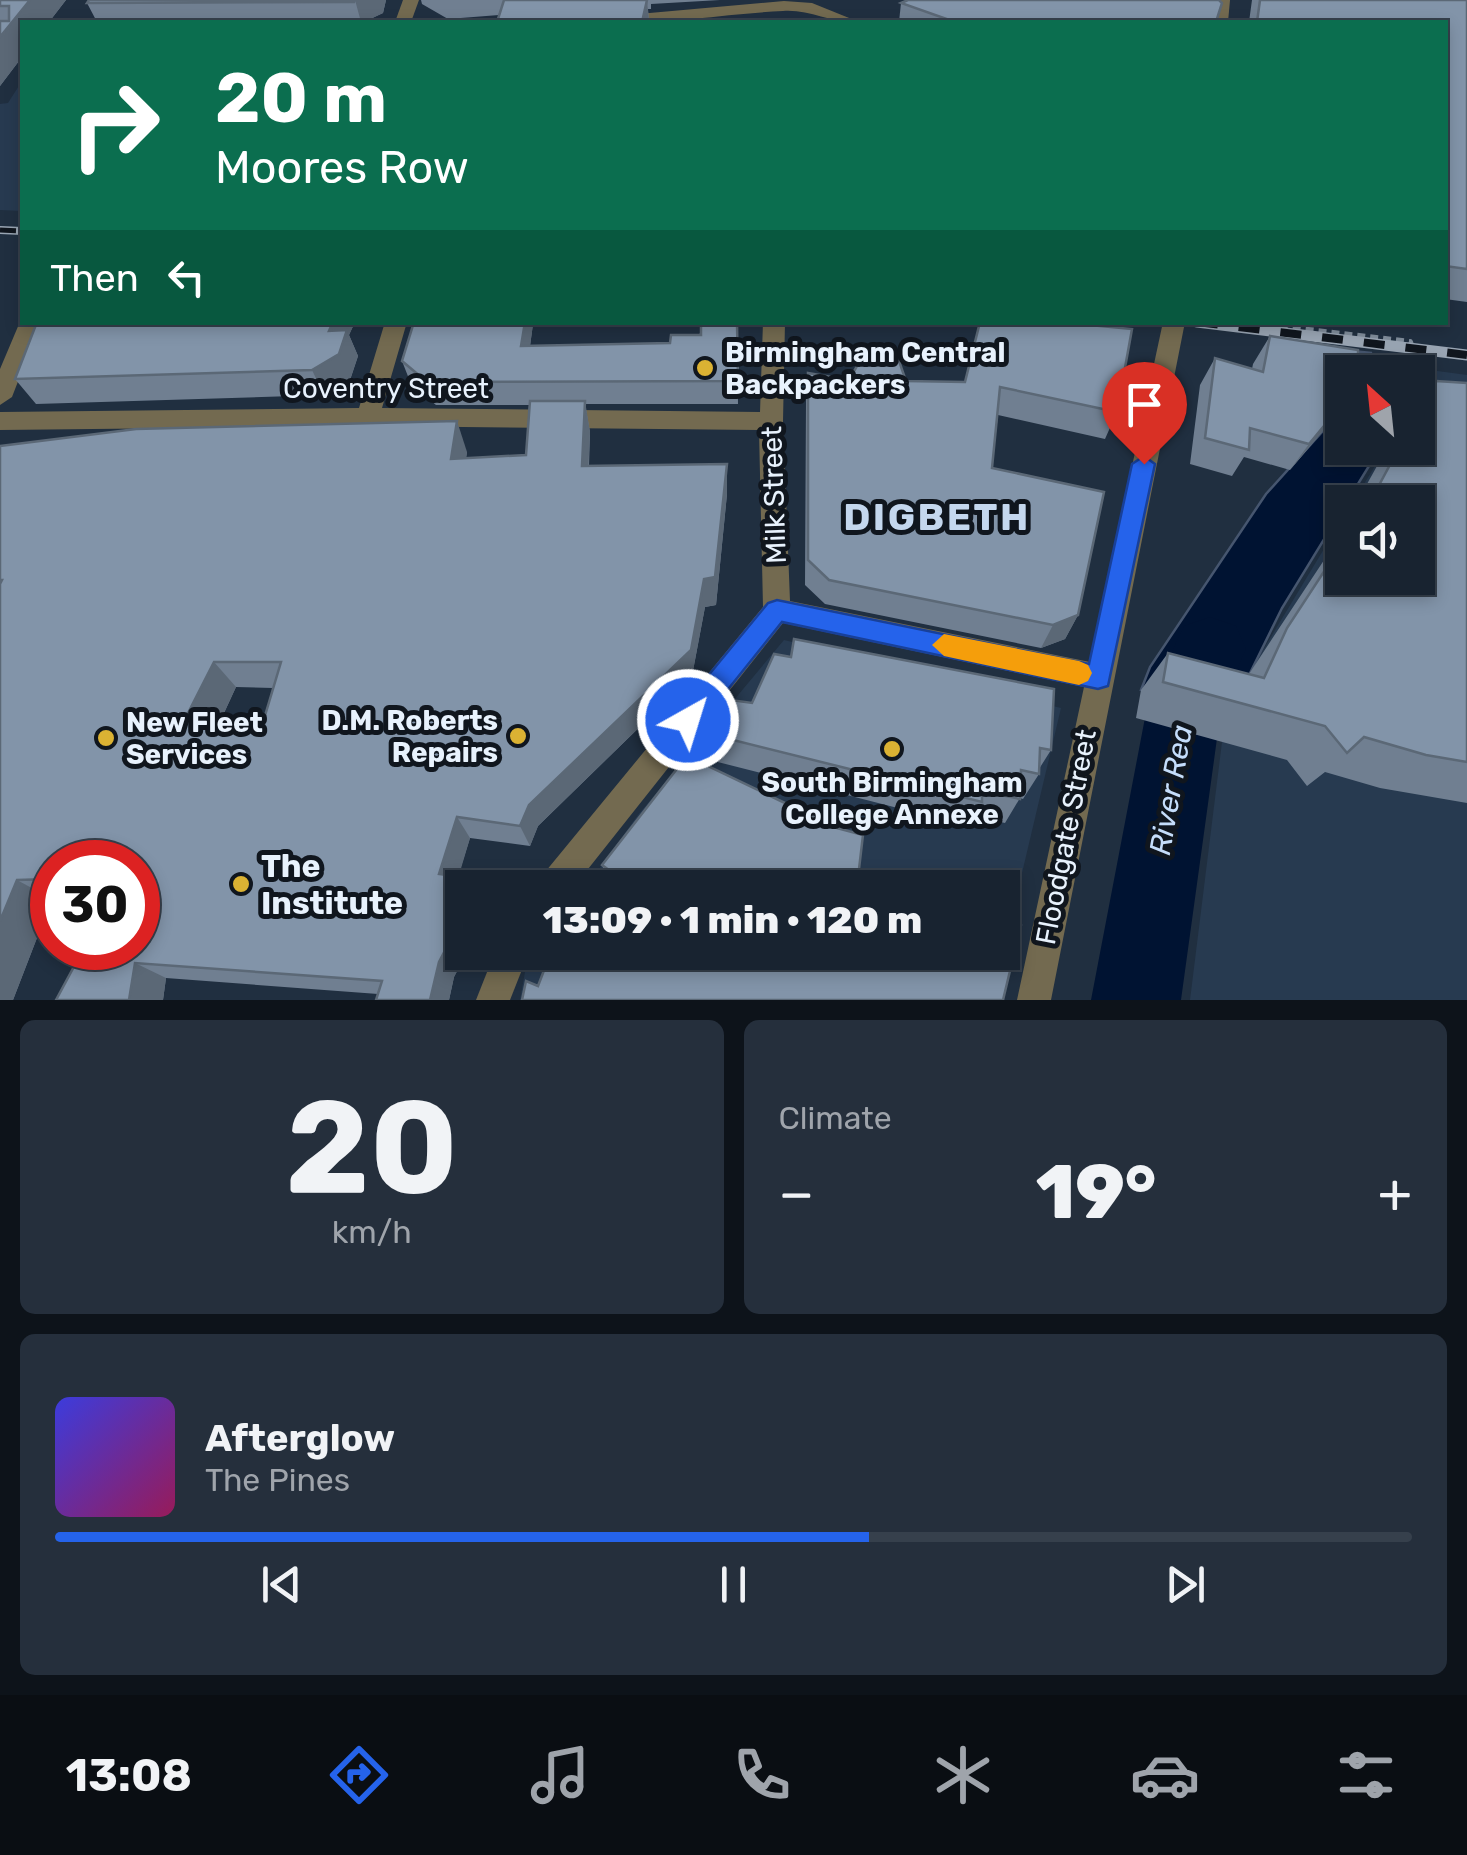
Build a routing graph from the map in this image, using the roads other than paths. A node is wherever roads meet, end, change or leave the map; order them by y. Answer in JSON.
{"nodes":[{"id":1,"x":1204,"y":0,"type":"edge"},
{"id":2,"x":784,"y":9,"type":"edge"},
{"id":3,"x":1221,"y":10,"type":"edge"},
{"id":4,"x":633,"y":20,"type":"edge"},
{"id":5,"x":845,"y":20,"type":"edge"},
{"id":6,"x":29,"y":325,"type":"edge"},
{"id":7,"x":395,"y":325,"type":"edge"},
{"id":8,"x":774,"y":325,"type":"edge"},
{"id":9,"x":1173,"y":325,"type":"edge"},
{"id":10,"x":0,"y":396,"type":"edge"},
{"id":11,"x":368,"y":417,"type":"junction"},
{"id":12,"x":0,"y":421,"type":"edge"},
{"id":13,"x":771,"y":421,"type":"junction"},
{"id":14,"x":777,"y":610,"type":"junction"},
{"id":15,"x":1098,"y":677,"type":"junction"},
{"id":16,"x":567,"y":870,"type":"edge"},
{"id":17,"x":505,"y":970,"type":"edge"},
{"id":18,"x":494,"y":1000,"type":"edge"},
{"id":19,"x":1034,"y":1000,"type":"edge"}],
"edges":[{"from":1,"to":3,"type":"street"},
{"from":2,"to":4,"type":"street"},
{"from":2,"to":5,"type":"street"},
{"from":6,"to":10,"type":"street"},
{"from":7,"to":11,"type":"street"},
{"from":8,"to":13,"type":"street","name":"Milk Street"},
{"from":9,"to":15,"type":"street","name":"Floodgate Street"},
{"from":11,"to":12,"type":"street","name":"Coventry Street"},
{"from":11,"to":13,"type":"street","name":"Coventry Street"},
{"from":13,"to":14,"type":"street","name":"Milk Street"},
{"from":14,"to":15,"type":"street"},
{"from":14,"to":16,"type":"street"},
{"from":15,"to":19,"type":"street","name":"Floodgate Street"},
{"from":17,"to":18,"type":"street"}]}
